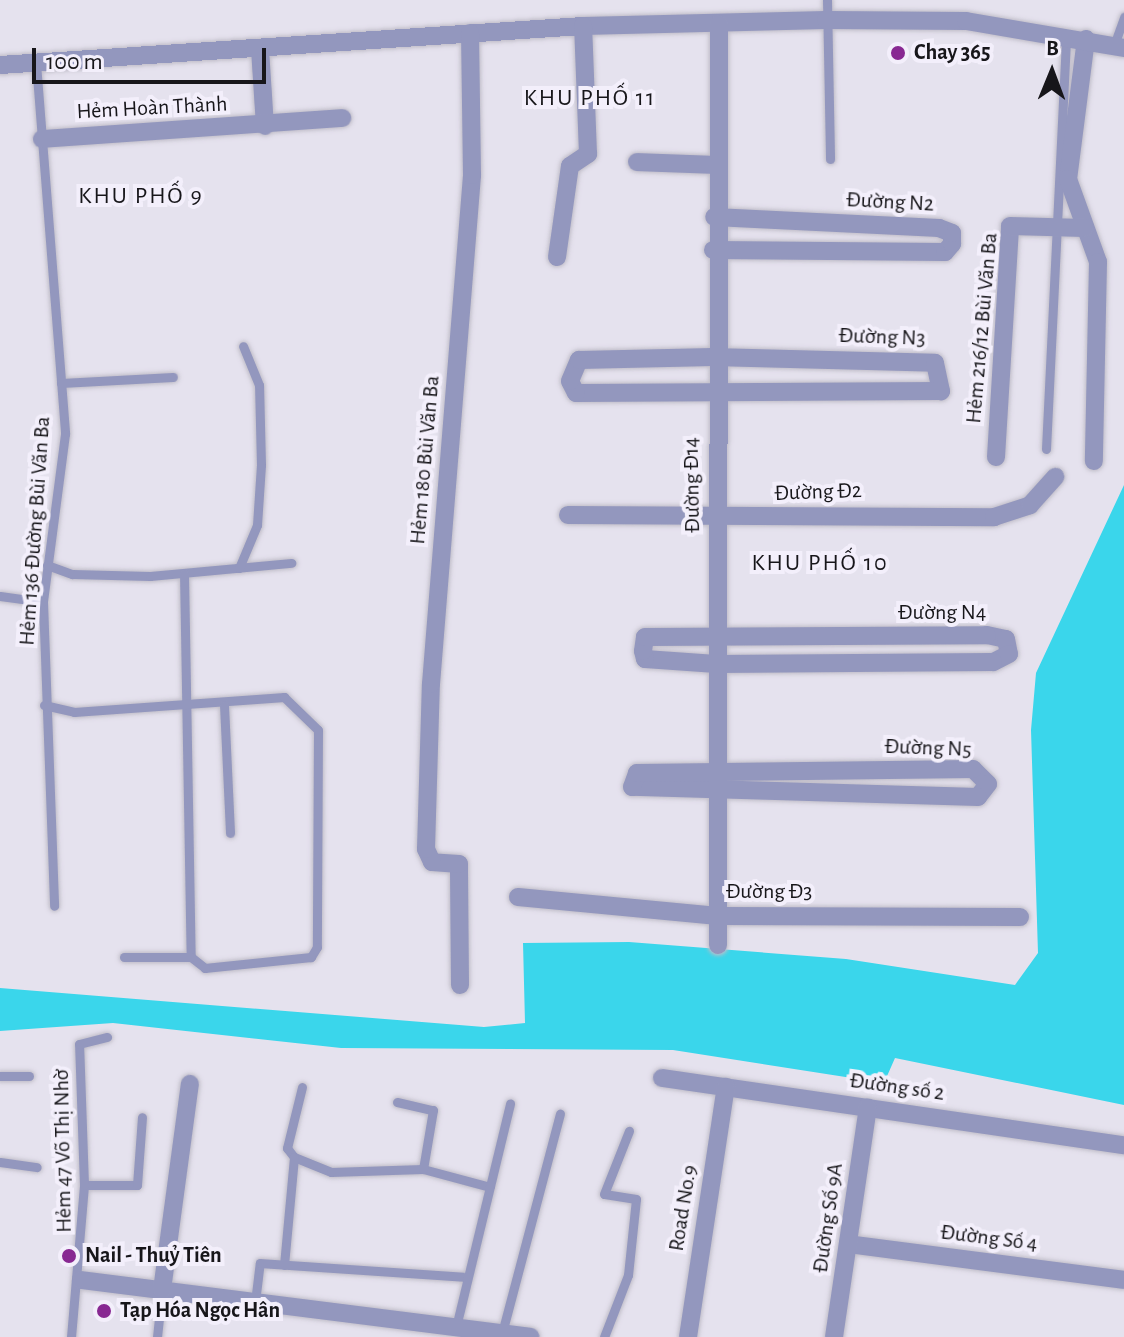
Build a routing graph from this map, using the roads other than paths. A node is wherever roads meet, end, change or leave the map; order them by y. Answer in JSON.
{"nodes":[{"id":1,"x":827,"y":0,"type":"edge"},
{"id":2,"x":1124,"y":17,"type":"edge"},
{"id":3,"x":826,"y":20,"type":"junction"},
{"id":4,"x":719,"y":24,"type":"junction"},
{"id":5,"x":583,"y":26,"type":"junction"},
{"id":6,"x":470,"y":33,"type":"junction"},
{"id":7,"x":1066,"y":36,"type":"junction"},
{"id":8,"x":1086,"y":39,"type":"junction"},
{"id":9,"x":1119,"y":46,"type":"edge"},
{"id":10,"x":260,"y":49,"type":"junction"},
{"id":11,"x":36,"y":63,"type":"junction"},
{"id":12,"x":0,"y":65,"type":"edge"},
{"id":13,"x":342,"y":118,"type":"dead end"},
{"id":14,"x":265,"y":126,"type":"junction"},
{"id":15,"x":42,"y":139,"type":"junction"},
{"id":16,"x":830,"y":159,"type":"dead end"},
{"id":17,"x":637,"y":162,"type":"dead end"},
{"id":18,"x":715,"y":165,"type":"junction"},
{"id":19,"x":714,"y":217,"type":"junction"},
{"id":20,"x":1054,"y":227,"type":"junction"},
{"id":21,"x":1085,"y":228,"type":"junction"},
{"id":22,"x":713,"y":250,"type":"junction"},
{"id":23,"x":557,"y":257,"type":"dead end"},
{"id":24,"x":243,"y":346,"type":"dead end"},
{"id":25,"x":713,"y":357,"type":"junction"},
{"id":26,"x":173,"y":377,"type":"dead end"},
{"id":27,"x":61,"y":383,"type":"junction"},
{"id":28,"x":714,"y":393,"type":"junction"},
{"id":29,"x":1046,"y":449,"type":"dead end"},
{"id":30,"x":996,"y":457,"type":"dead end"},
{"id":31,"x":1094,"y":461,"type":"dead end"},
{"id":32,"x":1055,"y":477,"type":"dead end"},
{"id":33,"x":568,"y":515,"type":"dead end"},
{"id":34,"x":718,"y":519,"type":"junction"},
{"id":35,"x":291,"y":563,"type":"dead end"},
{"id":36,"x":47,"y":565,"type":"junction"},
{"id":37,"x":239,"y":568,"type":"junction"},
{"id":38,"x":184,"y":573,"type":"junction"},
{"id":39,"x":0,"y":596,"type":"edge"},
{"id":40,"x":43,"y":602,"type":"junction"},
{"id":41,"x":716,"y":640,"type":"junction"},
{"id":42,"x":716,"y":664,"type":"junction"},
{"id":43,"x":189,"y":704,"type":"junction"},
{"id":44,"x":44,"y":705,"type":"junction"},
{"id":45,"x":224,"y":705,"type":"junction"},
{"id":46,"x":717,"y":774,"type":"junction"},
{"id":47,"x":717,"y":795,"type":"junction"},
{"id":48,"x":230,"y":833,"type":"dead end"},
{"id":49,"x":518,"y":897,"type":"dead end"},
{"id":50,"x":54,"y":906,"type":"dead end"},
{"id":51,"x":718,"y":916,"type":"junction"},
{"id":52,"x":1020,"y":917,"type":"dead end"},
{"id":53,"x":718,"y":945,"type":"dead end"},
{"id":54,"x":124,"y":957,"type":"dead end"},
{"id":55,"x":191,"y":957,"type":"junction"},
{"id":56,"x":460,"y":985,"type":"dead end"},
{"id":57,"x":107,"y":1037,"type":"dead end"},
{"id":58,"x":0,"y":1076,"type":"edge"},
{"id":59,"x":29,"y":1076,"type":"dead end"},
{"id":60,"x":662,"y":1078,"type":"dead end"},
{"id":61,"x":190,"y":1084,"type":"dead end"},
{"id":62,"x":302,"y":1087,"type":"dead end"},
{"id":63,"x":726,"y":1087,"type":"junction"},
{"id":64,"x":397,"y":1102,"type":"dead end"},
{"id":65,"x":510,"y":1103,"type":"dead end"},
{"id":66,"x":868,"y":1107,"type":"junction"},
{"id":67,"x":560,"y":1114,"type":"dead end"},
{"id":68,"x":142,"y":1117,"type":"dead end"},
{"id":69,"x":629,"y":1131,"type":"dead end"},
{"id":70,"x":1124,"y":1145,"type":"edge"},
{"id":71,"x":294,"y":1157,"type":"junction"},
{"id":72,"x":0,"y":1162,"type":"edge"},
{"id":73,"x":37,"y":1167,"type":"dead end"},
{"id":74,"x":423,"y":1169,"type":"junction"},
{"id":75,"x":84,"y":1185,"type":"junction"},
{"id":76,"x":490,"y":1187,"type":"junction"},
{"id":77,"x":848,"y":1244,"type":"junction"},
{"id":78,"x":284,"y":1265,"type":"junction"},
{"id":79,"x":463,"y":1277,"type":"junction"},
{"id":80,"x":81,"y":1280,"type":"junction"},
{"id":81,"x":1124,"y":1280,"type":"edge"},
{"id":82,"x":162,"y":1290,"type":"junction"},
{"id":83,"x":255,"y":1302,"type":"junction"},
{"id":84,"x":456,"y":1327,"type":"junction"},
{"id":85,"x":502,"y":1333,"type":"junction"},
{"id":86,"x":71,"y":1337,"type":"edge"},
{"id":87,"x":157,"y":1337,"type":"edge"},
{"id":88,"x":530,"y":1337,"type":"edge"},
{"id":89,"x":604,"y":1337,"type":"edge"},
{"id":90,"x":688,"y":1337,"type":"edge"},
{"id":91,"x":834,"y":1337,"type":"edge"}],
"edges":[{"from":1,"to":3,"type":"lane"},
{"from":2,"to":9,"type":"lane"},
{"from":3,"to":4,"type":"street"},
{"from":3,"to":7,"type":"street"},
{"from":3,"to":16,"type":"lane"},
{"from":4,"to":5,"type":"street"},
{"from":4,"to":18,"type":"street","name":"Đường Đ14"},
{"from":5,"to":6,"type":"street"},
{"from":5,"to":23,"type":"street"},
{"from":6,"to":10,"type":"street"},
{"from":6,"to":56,"type":"street","name":"Hẻm 180 Bùi Văn Ba"},
{"from":7,"to":8,"type":"street"},
{"from":7,"to":20,"type":"lane"},
{"from":8,"to":9,"type":"street"},
{"from":8,"to":21,"type":"street"},
{"from":10,"to":11,"type":"street"},
{"from":10,"to":14,"type":"street"},
{"from":11,"to":12,"type":"street"},
{"from":11,"to":15,"type":"lane","name":"Hẻm 136 Đường Bùi Văn Ba"},
{"from":13,"to":14,"type":"street","name":"Hẻm Hoàn Thành"},
{"from":14,"to":15,"type":"street","name":"Hẻm Hoàn Thành"},
{"from":15,"to":27,"type":"lane","name":"Hẻm 136 Đường Bùi Văn Ba"},
{"from":17,"to":18,"type":"street"},
{"from":18,"to":19,"type":"street","name":"Đường Đ14"},
{"from":19,"to":22,"type":"street","name":"Đường Đ14"},
{"from":19,"to":22,"type":"street","name":"Đường N2"},
{"from":20,"to":21,"type":"street","name":"Hẻm 216/12 Bùi Văn Ba"},
{"from":20,"to":29,"type":"lane"},
{"from":20,"to":30,"type":"street","name":"Hẻm 216/12 Bùi Văn Ba"},
{"from":21,"to":31,"type":"street"},
{"from":22,"to":25,"type":"street","name":"Đường Đ14"},
{"from":24,"to":37,"type":"lane"},
{"from":25,"to":28,"type":"street","name":"Đường Đ14"},
{"from":25,"to":28,"type":"street"},
{"from":25,"to":28,"type":"street","name":"Đường N3"},
{"from":26,"to":27,"type":"lane"},
{"from":27,"to":36,"type":"lane","name":"Hẻm 136 Đường Bùi Văn Ba"},
{"from":28,"to":34,"type":"street","name":"Đường Đ14"},
{"from":32,"to":34,"type":"street","name":"Đường Đ2"},
{"from":33,"to":34,"type":"street","name":"Đường Đ2"},
{"from":34,"to":41,"type":"street","name":"Đường Đ14"},
{"from":35,"to":37,"type":"lane"},
{"from":36,"to":38,"type":"lane"},
{"from":36,"to":40,"type":"lane","name":"Hẻm 136 Đường Bùi Văn Ba"},
{"from":37,"to":38,"type":"lane"},
{"from":38,"to":43,"type":"lane"},
{"from":39,"to":40,"type":"lane"},
{"from":40,"to":44,"type":"lane","name":"Hẻm 136 Đường Bùi Văn Ba"},
{"from":41,"to":42,"type":"street","name":"Đường Đ14"},
{"from":41,"to":42,"type":"street","name":"Đường N4"},
{"from":41,"to":42,"type":"street","name":"Đường N4"},
{"from":42,"to":46,"type":"street","name":"Đường Đ14"},
{"from":43,"to":44,"type":"lane"},
{"from":43,"to":45,"type":"lane"},
{"from":43,"to":55,"type":"lane"},
{"from":44,"to":50,"type":"lane","name":"Hẻm 136 Đường Bùi Văn Ba"},
{"from":45,"to":48,"type":"lane"},
{"from":45,"to":55,"type":"lane"},
{"from":46,"to":47,"type":"street","name":"Đường Đ14"},
{"from":46,"to":47,"type":"street","name":"Đường N5"},
{"from":46,"to":47,"type":"street","name":"Đường N5"},
{"from":47,"to":51,"type":"street","name":"Đường Đ14"},
{"from":49,"to":51,"type":"street","name":"Đường Đ3"},
{"from":51,"to":52,"type":"street","name":"Đường Đ3"},
{"from":51,"to":53,"type":"street","name":"Đường Đ14"},
{"from":54,"to":55,"type":"lane"},
{"from":57,"to":75,"type":"lane","name":"Hẻm 47 Võ Thị Nhờ"},
{"from":58,"to":59,"type":"lane"},
{"from":60,"to":63,"type":"street","name":"Đường số 2"},
{"from":61,"to":82,"type":"street"},
{"from":62,"to":71,"type":"lane"},
{"from":63,"to":66,"type":"street","name":"Đường số 2"},
{"from":63,"to":90,"type":"street","name":"Road No.9"},
{"from":64,"to":74,"type":"lane"},
{"from":65,"to":76,"type":"lane"},
{"from":66,"to":70,"type":"street","name":"Đường số 2"},
{"from":66,"to":77,"type":"street","name":"Đường Số 9A"},
{"from":67,"to":85,"type":"lane"},
{"from":68,"to":75,"type":"lane"},
{"from":69,"to":89,"type":"lane"},
{"from":71,"to":74,"type":"lane"},
{"from":71,"to":78,"type":"lane"},
{"from":72,"to":73,"type":"lane"},
{"from":74,"to":76,"type":"lane"},
{"from":75,"to":80,"type":"lane","name":"Hẻm 47 Võ Thị Nhờ"},
{"from":76,"to":79,"type":"lane"},
{"from":77,"to":81,"type":"street","name":"Đường Số 4"},
{"from":77,"to":91,"type":"street","name":"Đường Số 9A"},
{"from":78,"to":79,"type":"lane"},
{"from":78,"to":83,"type":"lane"},
{"from":79,"to":84,"type":"lane"},
{"from":80,"to":82,"type":"street"},
{"from":80,"to":86,"type":"lane","name":"Hẻm 47 Võ Thị Nhờ"},
{"from":82,"to":83,"type":"street"},
{"from":82,"to":87,"type":"lane"},
{"from":83,"to":84,"type":"street"},
{"from":84,"to":85,"type":"street"},
{"from":85,"to":88,"type":"street"}]}
